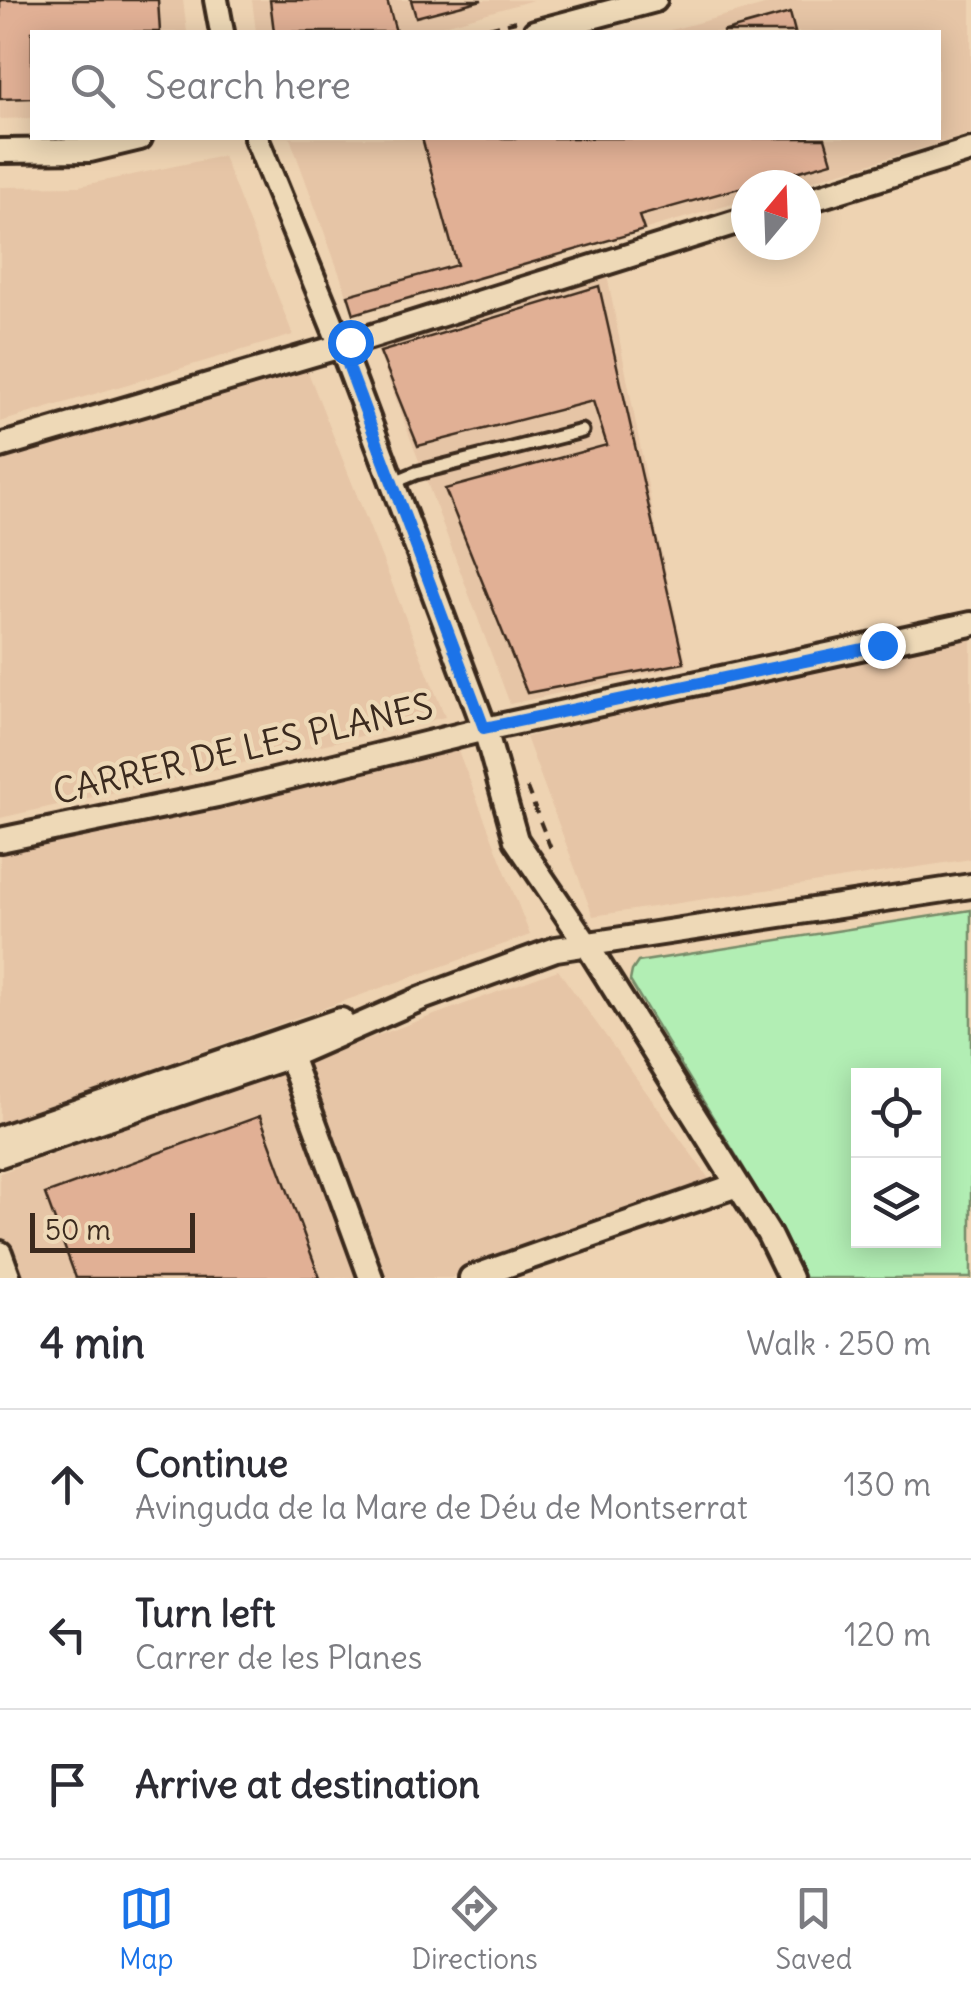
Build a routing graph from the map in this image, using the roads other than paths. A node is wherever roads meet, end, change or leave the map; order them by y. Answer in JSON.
{"nodes":[{"id":1,"x":216,"y":0,"type":"edge"},
{"id":2,"x":655,"y":0,"type":"edge"},
{"id":3,"x":222,"y":30,"type":"edge"},
{"id":4,"x":543,"y":30,"type":"edge"},
{"id":5,"x":132,"y":140,"type":"edge"},
{"id":6,"x":257,"y":140,"type":"edge"},
{"id":7,"x":971,"y":150,"type":"edge"},
{"id":8,"x":0,"y":151,"type":"edge"},
{"id":9,"x":821,"y":196,"type":"edge"},
{"id":10,"x":731,"y":224,"type":"edge"},
{"id":11,"x":341,"y":346,"type":"junction"},
{"id":12,"x":582,"y":431,"type":"dead end"},
{"id":13,"x":0,"y":446,"type":"edge"},
{"id":14,"x":392,"y":483,"type":"junction"},
{"id":15,"x":971,"y":624,"type":"edge"},
{"id":16,"x":484,"y":728,"type":"junction"},
{"id":17,"x":0,"y":840,"type":"edge"},
{"id":18,"x":971,"y":886,"type":"edge"},
{"id":19,"x":587,"y":945,"type":"junction"},
{"id":20,"x":422,"y":998,"type":"junction"},
{"id":21,"x":290,"y":1056,"type":"junction"},
{"id":22,"x":0,"y":1138,"type":"edge"},
{"id":23,"x":0,"y":1155,"type":"edge"},
{"id":24,"x":737,"y":1185,"type":"junction"},
{"id":25,"x":0,"y":1253,"type":"edge"},
{"id":26,"x":10,"y":1278,"type":"edge"},
{"id":27,"x":371,"y":1278,"type":"edge"},
{"id":28,"x":471,"y":1278,"type":"edge"},
{"id":29,"x":790,"y":1278,"type":"edge"}],
"edges":[{"from":1,"to":3,"type":"street"},
{"from":2,"to":4,"type":"street"},
{"from":5,"to":8,"type":"street"},
{"from":6,"to":11,"type":"street"},
{"from":7,"to":9,"type":"street"},
{"from":10,"to":11,"type":"street"},
{"from":11,"to":13,"type":"street"},
{"from":11,"to":14,"type":"street"},
{"from":12,"to":14,"type":"lane"},
{"from":14,"to":16,"type":"street"},
{"from":15,"to":16,"type":"street","name":"CARRER DE LES PLANES"},
{"from":16,"to":17,"type":"street","name":"CARRER DE LES PLANES"},
{"from":16,"to":19,"type":"street"},
{"from":18,"to":19,"type":"street"},
{"from":19,"to":20,"type":"street"},
{"from":19,"to":24,"type":"street"},
{"from":20,"to":21,"type":"street"},
{"from":20,"to":22,"type":"street"},
{"from":21,"to":23,"type":"street"},
{"from":21,"to":27,"type":"street"},
{"from":24,"to":28,"type":"street"},
{"from":24,"to":29,"type":"street"},
{"from":25,"to":26,"type":"street"}]}
